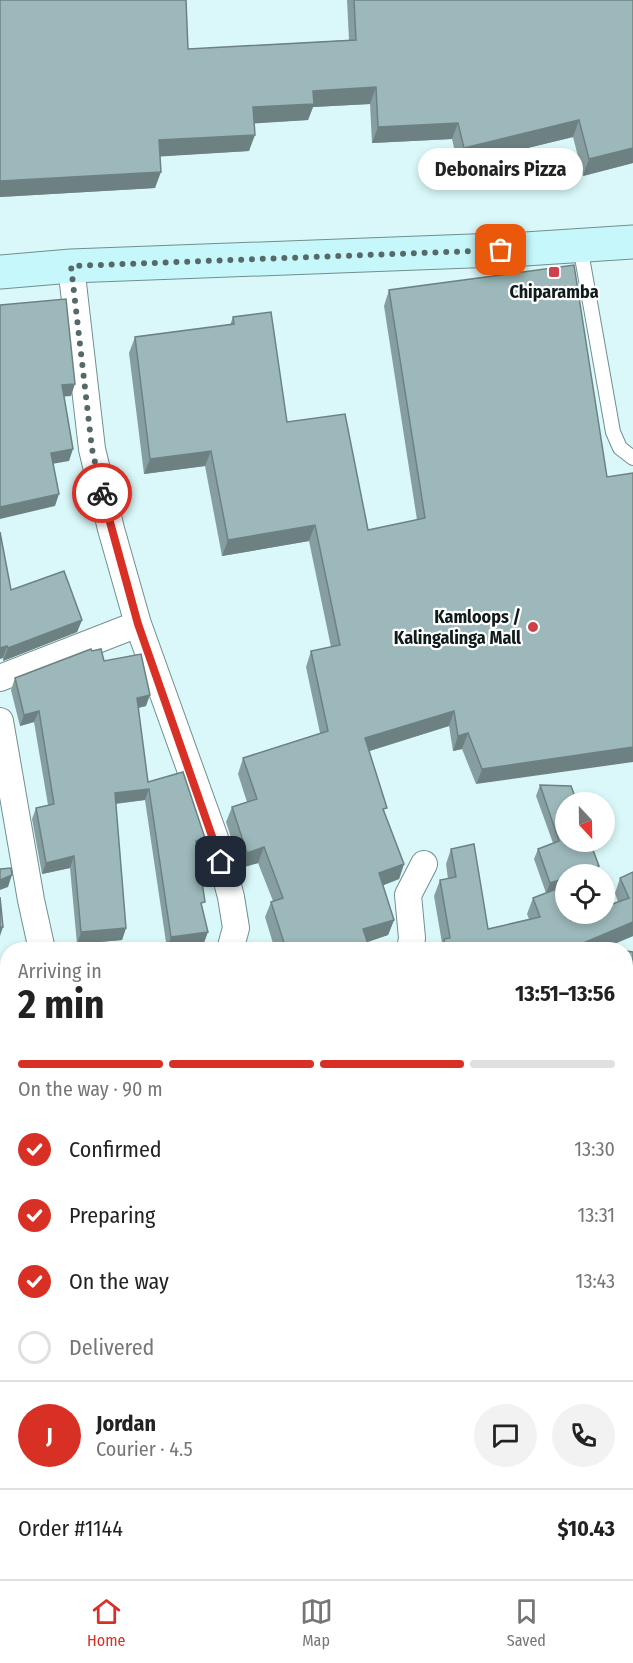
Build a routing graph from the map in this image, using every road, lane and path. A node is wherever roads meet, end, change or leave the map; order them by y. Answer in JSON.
{"nodes":[{"id":1,"x":633,"y":242,"type":"edge"},
{"id":2,"x":580,"y":246,"type":"junction"},
{"id":3,"x":71,"y":266,"type":"junction"},
{"id":4,"x":0,"y":272,"type":"edge"},
{"id":5,"x":633,"y":458,"type":"edge"},
{"id":6,"x":138,"y":624,"type":"junction"},
{"id":7,"x":0,"y":678,"type":"edge"},
{"id":8,"x":0,"y":722,"type":"edge"},
{"id":9,"x":424,"y":864,"type":"dead end"},
{"id":10,"x":40,"y":942,"type":"edge"},
{"id":11,"x":232,"y":942,"type":"edge"},
{"id":12,"x":411,"y":942,"type":"edge"}],
"edges":[{"from":1,"to":2,"type":"main road"},
{"from":2,"to":3,"type":"main road"},
{"from":2,"to":5,"type":"lane"},
{"from":3,"to":4,"type":"main road"},
{"from":3,"to":6,"type":"street"},
{"from":6,"to":7,"type":"street"},
{"from":6,"to":11,"type":"street"},
{"from":8,"to":10,"type":"street"},
{"from":9,"to":12,"type":"street"}]}
